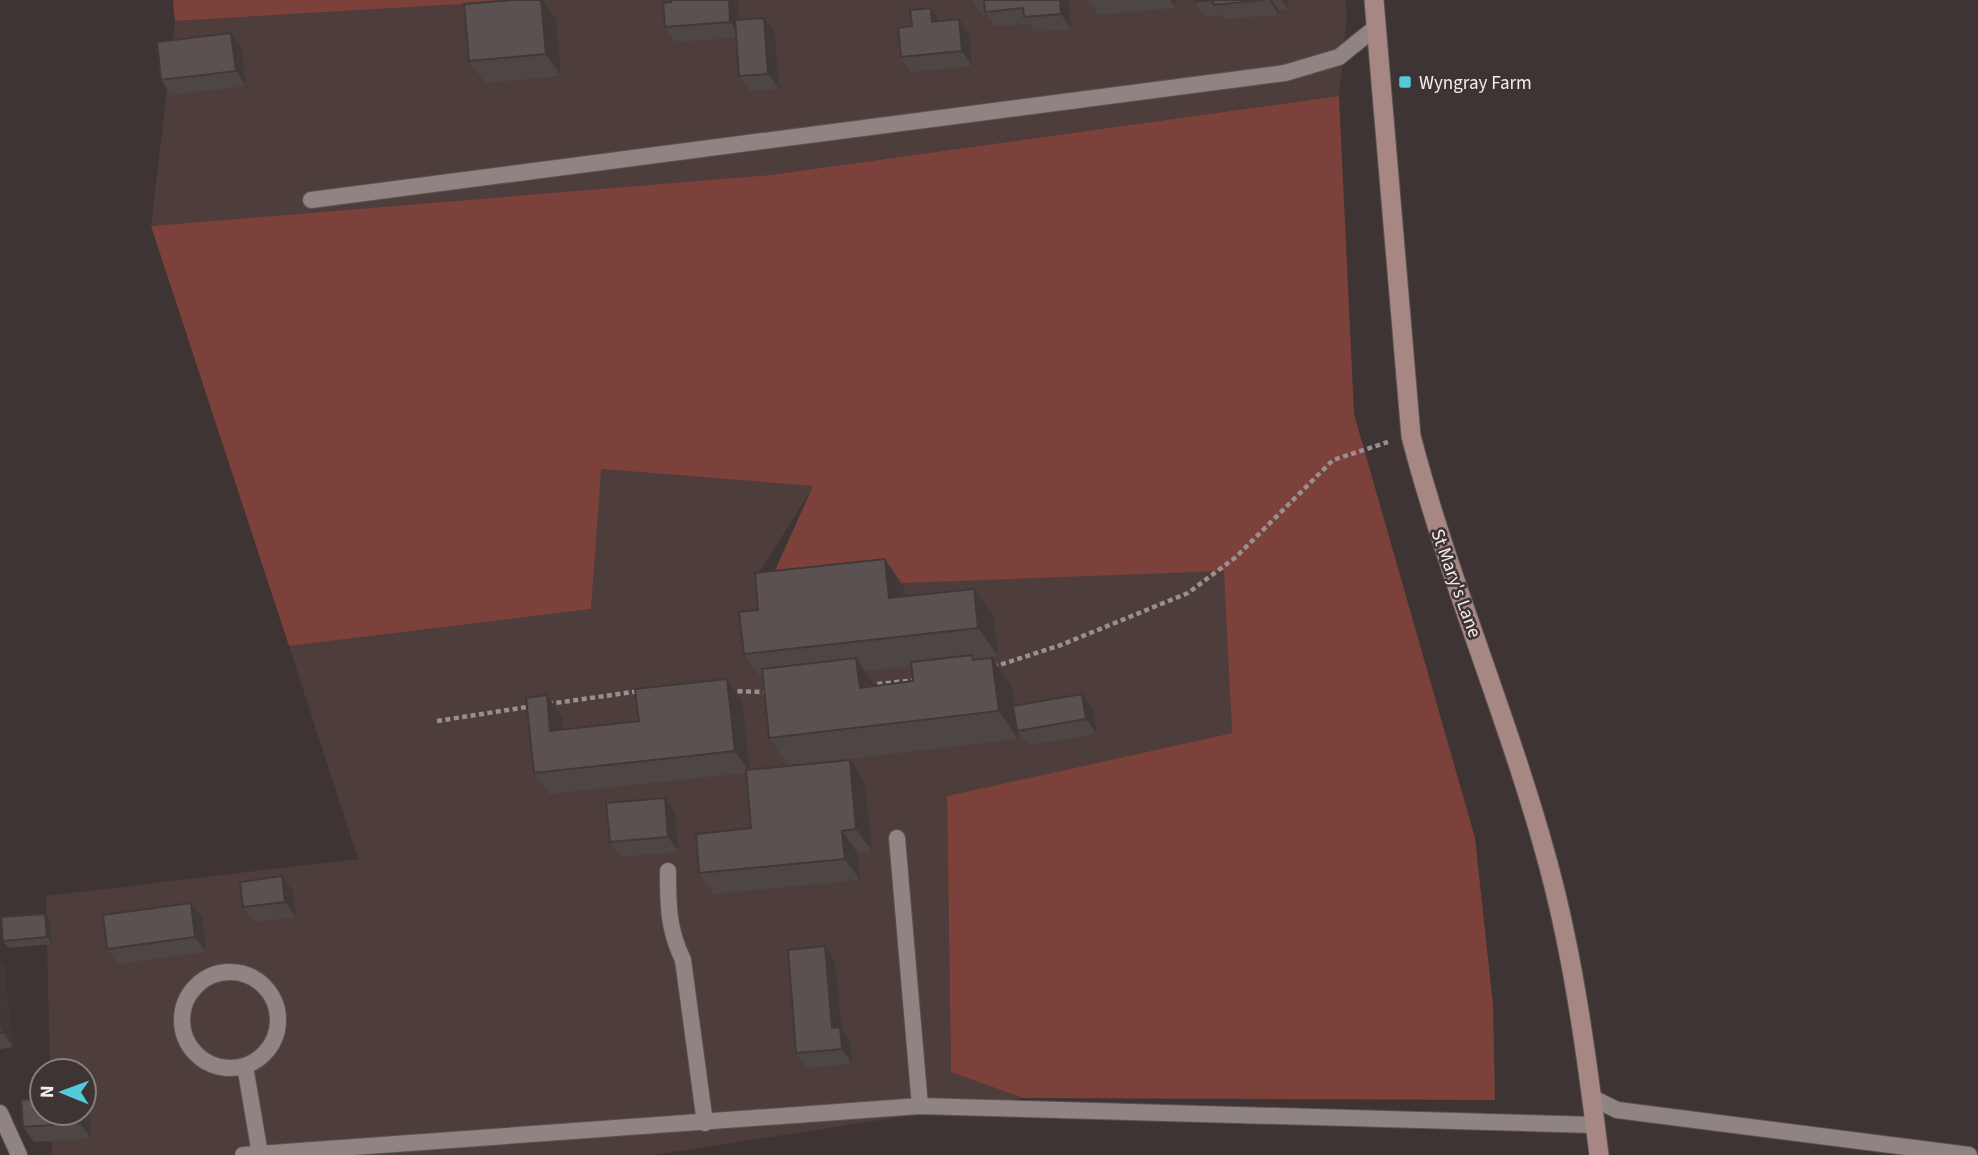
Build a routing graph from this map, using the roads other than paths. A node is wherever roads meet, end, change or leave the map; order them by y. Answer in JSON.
{"nodes":[{"id":1,"x":1374,"y":0,"type":"edge"},
{"id":2,"x":1375,"y":29,"type":"junction"},
{"id":3,"x":311,"y":200,"type":"dead end"},
{"id":4,"x":897,"y":838,"type":"dead end"},
{"id":5,"x":668,"y":871,"type":"dead end"},
{"id":6,"x":245,"y":1066,"type":"junction"},
{"id":7,"x":1591,"y":1097,"type":"junction"},
{"id":8,"x":920,"y":1106,"type":"junction"},
{"id":9,"x":0,"y":1113,"type":"edge"},
{"id":10,"x":705,"y":1123,"type":"junction"},
{"id":11,"x":1595,"y":1125,"type":"junction"},
{"id":12,"x":260,"y":1154,"type":"edge"},
{"id":13,"x":19,"y":1155,"type":"edge"},
{"id":14,"x":243,"y":1155,"type":"edge"},
{"id":15,"x":1599,"y":1155,"type":"edge"},
{"id":16,"x":1969,"y":1155,"type":"edge"}],
"edges":[{"from":1,"to":2,"type":"main road","name":"St Mary's Lane"},
{"from":2,"to":3,"type":"lane"},
{"from":2,"to":7,"type":"main road","name":"St Mary's Lane"},
{"from":4,"to":8,"type":"lane"},
{"from":5,"to":10,"type":"lane"},
{"from":6,"to":6,"type":"lane"},
{"from":6,"to":12,"type":"lane"},
{"from":7,"to":11,"type":"main road","name":"St Mary's Lane"},
{"from":7,"to":16,"type":"lane"},
{"from":8,"to":10,"type":"lane"},
{"from":8,"to":11,"type":"lane"},
{"from":9,"to":13,"type":"lane"},
{"from":10,"to":12,"type":"lane"},
{"from":11,"to":15,"type":"main road","name":"St Mary's Lane"},
{"from":12,"to":14,"type":"lane"}]}
